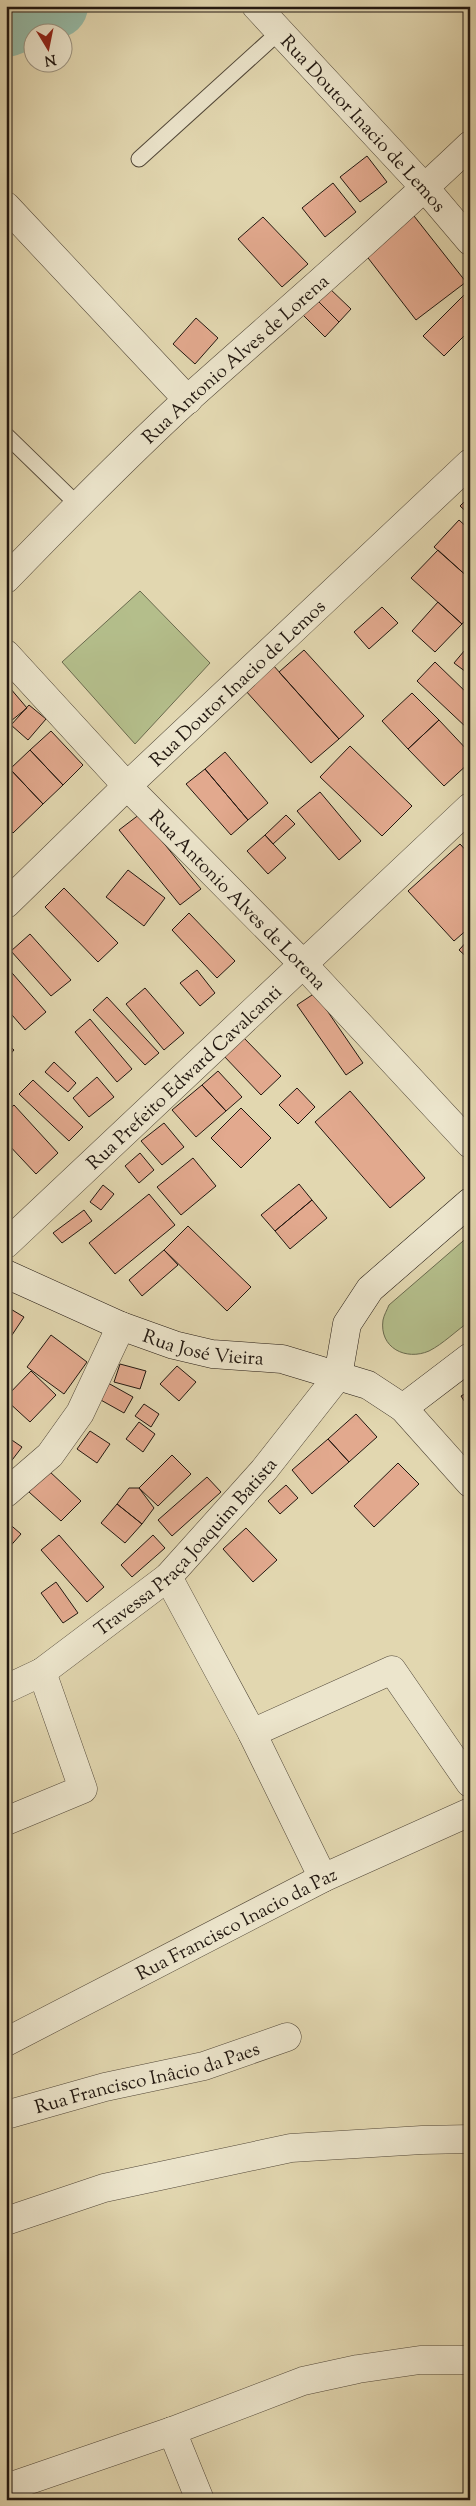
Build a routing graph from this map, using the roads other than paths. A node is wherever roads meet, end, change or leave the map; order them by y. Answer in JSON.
{"nodes":[{"id":1,"x":256,"y":6,"type":"edge"},
{"id":2,"x":278,"y":33,"type":"junction"},
{"id":3,"x":470,"y":145,"type":"edge"},
{"id":4,"x":139,"y":159,"type":"dead end"},
{"id":5,"x":425,"y":188,"type":"junction"},
{"id":6,"x":6,"y":206,"type":"edge"},
{"id":7,"x":470,"y":242,"type":"edge"},
{"id":8,"x":188,"y":400,"type":"junction"},
{"id":9,"x":6,"y":435,"type":"edge"},
{"id":10,"x":470,"y":463,"type":"edge"},
{"id":11,"x":78,"y":505,"type":"junction"},
{"id":12,"x":6,"y":579,"type":"edge"},
{"id":13,"x":6,"y":654,"type":"edge"},
{"id":14,"x":127,"y":786,"type":"junction"},
{"id":15,"x":470,"y":807,"type":"edge"},
{"id":16,"x":6,"y":904,"type":"edge"},
{"id":17,"x":302,"y":963,"type":"junction"},
{"id":18,"x":470,"y":1144,"type":"edge"},
{"id":19,"x":470,"y":1202,"type":"edge"},
{"id":20,"x":6,"y":1244,"type":"edge"},
{"id":21,"x":6,"y":1274,"type":"edge"},
{"id":22,"x":122,"y":1326,"type":"junction"},
{"id":23,"x":470,"y":1357,"type":"edge"},
{"id":24,"x":338,"y":1376,"type":"junction"},
{"id":25,"x":403,"y":1408,"type":"junction"},
{"id":26,"x":470,"y":1483,"type":"edge"},
{"id":27,"x":6,"y":1493,"type":"edge"},
{"id":28,"x":168,"y":1577,"type":"junction"},
{"id":29,"x":42,"y":1672,"type":"junction"},
{"id":30,"x":6,"y":1689,"type":"edge"},
{"id":31,"x":252,"y":1733,"type":"junction"},
{"id":32,"x":470,"y":1784,"type":"edge"},
{"id":33,"x":470,"y":1812,"type":"edge"},
{"id":34,"x":6,"y":1821,"type":"edge"},
{"id":35,"x":323,"y":1878,"type":"junction"},
{"id":36,"x":288,"y":2037,"type":"dead end"},
{"id":37,"x":6,"y":2042,"type":"edge"},
{"id":38,"x":6,"y":2115,"type":"edge"},
{"id":39,"x":470,"y":2139,"type":"edge"},
{"id":40,"x":6,"y":2221,"type":"edge"},
{"id":41,"x":470,"y":2360,"type":"edge"},
{"id":42,"x":172,"y":2431,"type":"junction"},
{"id":43,"x":6,"y":2488,"type":"edge"},
{"id":44,"x":200,"y":2500,"type":"edge"}],
"edges":[{"from":1,"to":2,"type":"street","name":"Rua Doutor Inacio de Lemos"},
{"from":2,"to":4,"type":"lane"},
{"from":2,"to":5,"type":"street","name":"Rua Doutor Inacio de Lemos"},
{"from":3,"to":5,"type":"street","name":"Rua Antonio Alves de Lorena"},
{"from":5,"to":7,"type":"street","name":"Rua Doutor Inacio de Lemos"},
{"from":5,"to":8,"type":"street","name":"Rua Antonio Alves de Lorena"},
{"from":6,"to":8,"type":"street"},
{"from":8,"to":11,"type":"street","name":"Rua Antonio Alves de Lorena"},
{"from":9,"to":11,"type":"lane"},
{"from":10,"to":14,"type":"street","name":"Rua Doutor Inacio de Lemos"},
{"from":11,"to":12,"type":"street","name":"Rua Antonio Alves de Lorena"},
{"from":13,"to":14,"type":"street","name":"Rua Antonio Alves de Lorena"},
{"from":14,"to":16,"type":"street","name":"Rua Doutor Inacio de Lemos"},
{"from":14,"to":17,"type":"street","name":"Rua Antonio Alves de Lorena"},
{"from":15,"to":17,"type":"street","name":"Rua Prefeito Edward Cavalcanti"},
{"from":17,"to":18,"type":"street","name":"Rua Antonio Alves de Lorena"},
{"from":17,"to":20,"type":"street","name":"Rua Prefeito Edward Cavalcanti"},
{"from":19,"to":24,"type":"street"},
{"from":21,"to":22,"type":"street","name":"Rua José Vieira"},
{"from":22,"to":24,"type":"street","name":"Rua José Vieira"},
{"from":22,"to":27,"type":"street"},
{"from":23,"to":25,"type":"street"},
{"from":24,"to":25,"type":"street","name":"Rua José Vieira"},
{"from":24,"to":28,"type":"street","name":"Travessa Praça Joaquim Batista"},
{"from":25,"to":26,"type":"street","name":"Rua José Vieira"},
{"from":28,"to":29,"type":"street","name":"Travessa Praça Joaquim Batista"},
{"from":28,"to":31,"type":"street"},
{"from":29,"to":30,"type":"street","name":"Travessa Praça Joaquim Batista"},
{"from":29,"to":34,"type":"street"},
{"from":31,"to":32,"type":"street"},
{"from":31,"to":35,"type":"street"},
{"from":33,"to":35,"type":"street","name":"Rua Francisco Inacio da Paz"},
{"from":35,"to":37,"type":"street","name":"Rua Francisco Inacio da Paz"},
{"from":36,"to":38,"type":"street","name":"Rua Francisco Inâcio da Paes"},
{"from":39,"to":40,"type":"street"},
{"from":41,"to":42,"type":"street"},
{"from":42,"to":43,"type":"street"},
{"from":42,"to":44,"type":"street"}]}
